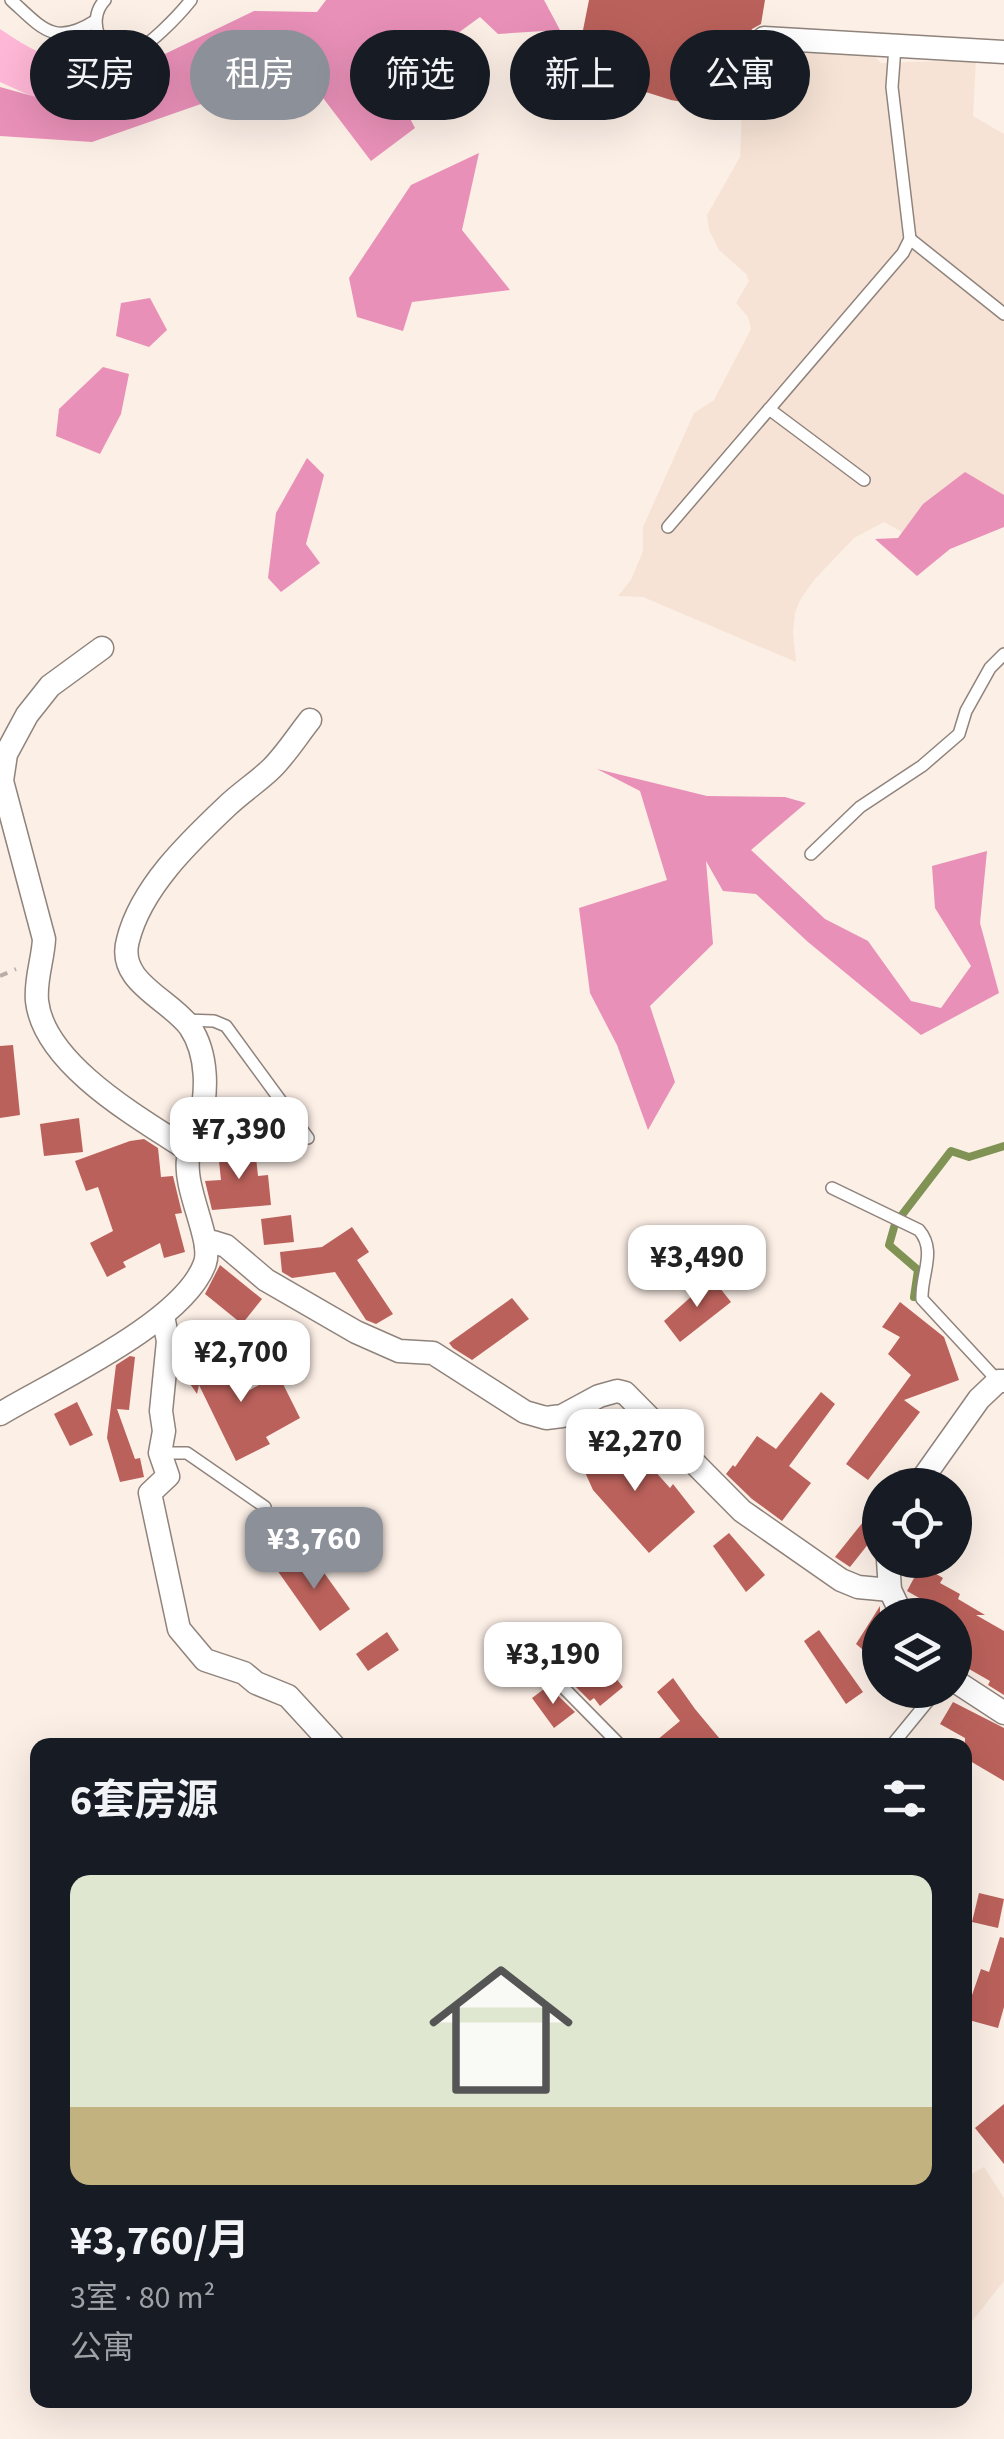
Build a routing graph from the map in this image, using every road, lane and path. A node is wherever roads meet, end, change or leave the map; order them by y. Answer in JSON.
{"nodes":[{"id":1,"x":11,"y":0,"type":"edge"},
{"id":2,"x":105,"y":0,"type":"edge"},
{"id":3,"x":190,"y":0,"type":"edge"},
{"id":4,"x":95,"y":21,"type":"junction"},
{"id":5,"x":810,"y":41,"type":"edge"},
{"id":6,"x":895,"y":47,"type":"junction"},
{"id":7,"x":1004,"y":52,"type":"edge"},
{"id":8,"x":910,"y":239,"type":"junction"},
{"id":9,"x":1004,"y":314,"type":"edge"},
{"id":10,"x":769,"y":409,"type":"junction"},
{"id":11,"x":864,"y":480,"type":"dead end"},
{"id":12,"x":668,"y":527,"type":"dead end"},
{"id":13,"x":102,"y":648,"type":"dead end"},
{"id":14,"x":1004,"y":654,"type":"edge"},
{"id":15,"x":310,"y":720,"type":"dead end"},
{"id":16,"x":811,"y":854,"type":"dead end"},
{"id":17,"x":183,"y":1020,"type":"junction"},
{"id":18,"x":308,"y":1138,"type":"dead end"},
{"id":19,"x":190,"y":1151,"type":"junction"},
{"id":20,"x":832,"y":1188,"type":"dead end"},
{"id":21,"x":206,"y":1246,"type":"junction"},
{"id":22,"x":163,"y":1316,"type":"junction"},
{"id":23,"x":1001,"y":1381,"type":"edge"},
{"id":24,"x":0,"y":1414,"type":"edge"},
{"id":25,"x":160,"y":1454,"type":"junction"},
{"id":26,"x":930,"y":1468,"type":"edge"},
{"id":27,"x":265,"y":1508,"type":"dead end"},
{"id":28,"x":889,"y":1578,"type":"edge"},
{"id":29,"x":890,"y":1590,"type":"junction"},
{"id":30,"x":894,"y":1598,"type":"edge"},
{"id":31,"x":552,"y":1676,"type":"dead end"},
{"id":32,"x":972,"y":1692,"type":"edge"},
{"id":33,"x":922,"y":1708,"type":"edge"},
{"id":34,"x":1004,"y":1713,"type":"edge"},
{"id":35,"x":327,"y":1738,"type":"edge"},
{"id":36,"x":613,"y":1738,"type":"edge"},
{"id":37,"x":898,"y":1738,"type":"edge"}],
"edges":[{"from":1,"to":4,"type":"lane"},
{"from":2,"to":4,"type":"lane"},
{"from":3,"to":4,"type":"lane"},
{"from":5,"to":6,"type":"street"},
{"from":6,"to":7,"type":"street"},
{"from":6,"to":8,"type":"lane"},
{"from":8,"to":9,"type":"lane"},
{"from":8,"to":10,"type":"lane"},
{"from":10,"to":11,"type":"lane"},
{"from":10,"to":12,"type":"lane"},
{"from":13,"to":19,"type":"street"},
{"from":14,"to":16,"type":"lane"},
{"from":15,"to":17,"type":"street"},
{"from":17,"to":18,"type":"lane"},
{"from":17,"to":19,"type":"street"},
{"from":19,"to":21,"type":"street"},
{"from":20,"to":23,"type":"lane"},
{"from":21,"to":22,"type":"street"},
{"from":21,"to":29,"type":"street"},
{"from":22,"to":24,"type":"street"},
{"from":22,"to":25,"type":"street"},
{"from":23,"to":26,"type":"street"},
{"from":25,"to":27,"type":"lane"},
{"from":25,"to":35,"type":"street"},
{"from":28,"to":29,"type":"street"},
{"from":29,"to":30,"type":"street"},
{"from":31,"to":36,"type":"lane"},
{"from":32,"to":34,"type":"street"},
{"from":33,"to":37,"type":"lane"}]}
